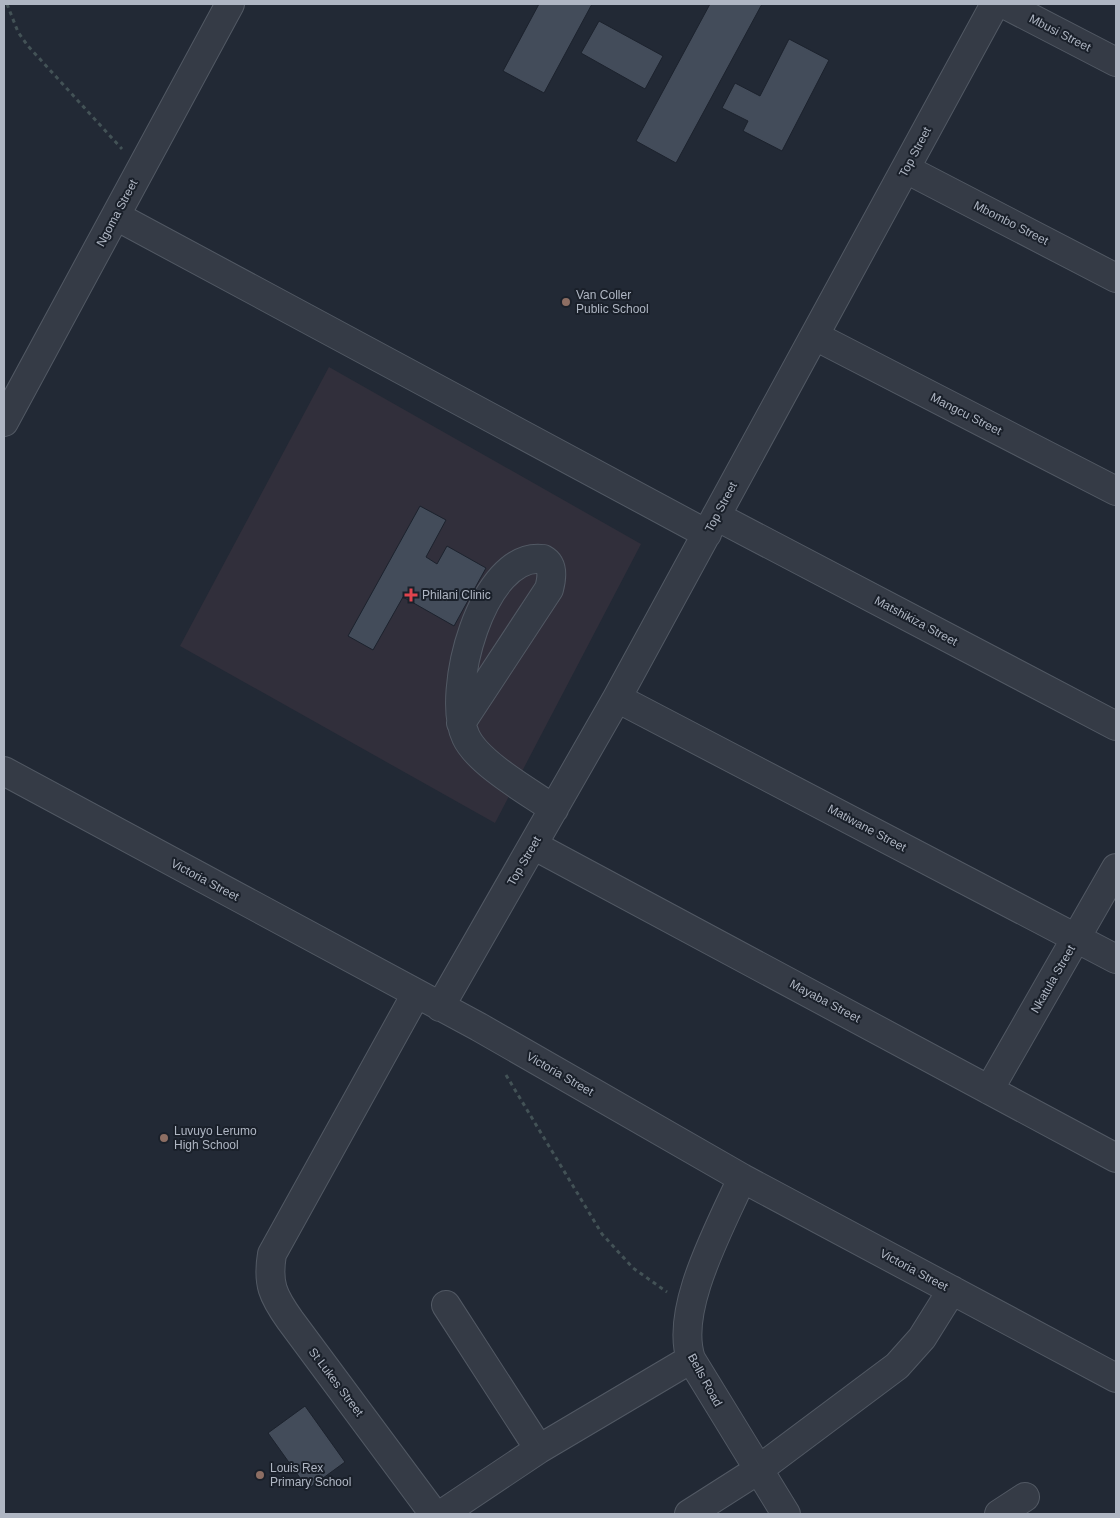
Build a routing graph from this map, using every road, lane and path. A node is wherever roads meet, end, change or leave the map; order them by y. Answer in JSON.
{"nodes":[{"id":1,"x":7,"y":4,"type":"edge"},
{"id":2,"x":230,"y":4,"type":"edge"},
{"id":3,"x":995,"y":4,"type":"edge"},
{"id":4,"x":1004,"y":4,"type":"edge"},
{"id":5,"x":1116,"y":62,"type":"edge"},
{"id":6,"x":906,"y":169,"type":"junction"},
{"id":7,"x":140,"y":170,"type":"junction"},
{"id":8,"x":116,"y":216,"type":"junction"},
{"id":9,"x":1116,"y":278,"type":"edge"},
{"id":10,"x":815,"y":336,"type":"junction"},
{"id":11,"x":4,"y":422,"type":"edge"},
{"id":12,"x":1116,"y":491,"type":"edge"},
{"id":13,"x":711,"y":525,"type":"junction"},
{"id":14,"x":617,"y":698,"type":"junction"},
{"id":15,"x":461,"y":724,"type":"junction"},
{"id":16,"x":1116,"y":726,"type":"edge"},
{"id":17,"x":4,"y":771,"type":"edge"},
{"id":18,"x":554,"y":809,"type":"junction"},
{"id":19,"x":534,"y":844,"type":"junction"},
{"id":20,"x":1116,"y":868,"type":"edge"},
{"id":21,"x":1077,"y":938,"type":"junction"},
{"id":22,"x":1116,"y":959,"type":"edge"},
{"id":23,"x":416,"y":994,"type":"junction"},
{"id":24,"x":440,"y":1007,"type":"junction"},
{"id":25,"x":502,"y":1069,"type":"dead end"},
{"id":26,"x":989,"y":1090,"type":"junction"},
{"id":27,"x":1116,"y":1158,"type":"edge"},
{"id":28,"x":742,"y":1178,"type":"junction"},
{"id":29,"x":952,"y":1290,"type":"junction"},
{"id":30,"x":446,"y":1305,"type":"dead end"},
{"id":31,"x":689,"y":1307,"type":"junction"},
{"id":32,"x":691,"y":1359,"type":"junction"},
{"id":33,"x":1116,"y":1378,"type":"edge"},
{"id":34,"x":539,"y":1449,"type":"junction"},
{"id":35,"x":758,"y":1470,"type":"junction"},
{"id":36,"x":1025,"y":1497,"type":"dead end"},
{"id":37,"x":434,"y":1514,"type":"edge"},
{"id":38,"x":442,"y":1514,"type":"edge"},
{"id":39,"x":689,"y":1514,"type":"edge"},
{"id":40,"x":786,"y":1514,"type":"edge"},
{"id":41,"x":999,"y":1514,"type":"edge"}],
"edges":[{"from":1,"to":7,"type":"path"},
{"from":2,"to":7,"type":"street","name":"Ngoma Street"},
{"from":3,"to":6,"type":"street","name":"Top Street"},
{"from":4,"to":5,"type":"street","name":"Mbusi Street"},
{"from":6,"to":9,"type":"street","name":"Mbombo Street"},
{"from":6,"to":10,"type":"street","name":"Top Street"},
{"from":7,"to":8,"type":"street","name":"Ngoma Street"},
{"from":8,"to":11,"type":"street","name":"Ngoma Street"},
{"from":8,"to":13,"type":"street","name":"Matshikiza Street"},
{"from":10,"to":12,"type":"street","name":"Mangcu Street"},
{"from":10,"to":13,"type":"street","name":"Top Street"},
{"from":13,"to":14,"type":"street","name":"Top Street"},
{"from":13,"to":16,"type":"street","name":"Matshikiza Street"},
{"from":14,"to":18,"type":"street","name":"Top Street"},
{"from":14,"to":21,"type":"street","name":"Matiwane Street"},
{"from":15,"to":15,"type":"street"},
{"from":15,"to":18,"type":"street"},
{"from":17,"to":23,"type":"street","name":"Victoria Street"},
{"from":18,"to":19,"type":"street","name":"Top Street"},
{"from":19,"to":24,"type":"street","name":"Top Street"},
{"from":19,"to":26,"type":"street","name":"Mayaba Street"},
{"from":20,"to":21,"type":"street","name":"Nkatula Street"},
{"from":21,"to":22,"type":"street","name":"Matiwane Street"},
{"from":21,"to":26,"type":"street","name":"Nkatula Street"},
{"from":23,"to":24,"type":"street","name":"Victoria Street"},
{"from":23,"to":37,"type":"street","name":"St Lukes Street"},
{"from":24,"to":28,"type":"street","name":"Victoria Street"},
{"from":25,"to":31,"type":"path"},
{"from":26,"to":27,"type":"street","name":"Mayaba Street"},
{"from":28,"to":29,"type":"street","name":"Victoria Street"},
{"from":28,"to":31,"type":"street","name":"Bells Road"},
{"from":29,"to":33,"type":"street","name":"Victoria Street"},
{"from":29,"to":35,"type":"street"},
{"from":30,"to":34,"type":"street"},
{"from":31,"to":32,"type":"street","name":"Bells Road"},
{"from":32,"to":34,"type":"street"},
{"from":32,"to":35,"type":"street","name":"Bells Road"},
{"from":34,"to":38,"type":"street"},
{"from":35,"to":39,"type":"street"},
{"from":35,"to":40,"type":"street","name":"Bells Road"},
{"from":36,"to":41,"type":"street"}]}
